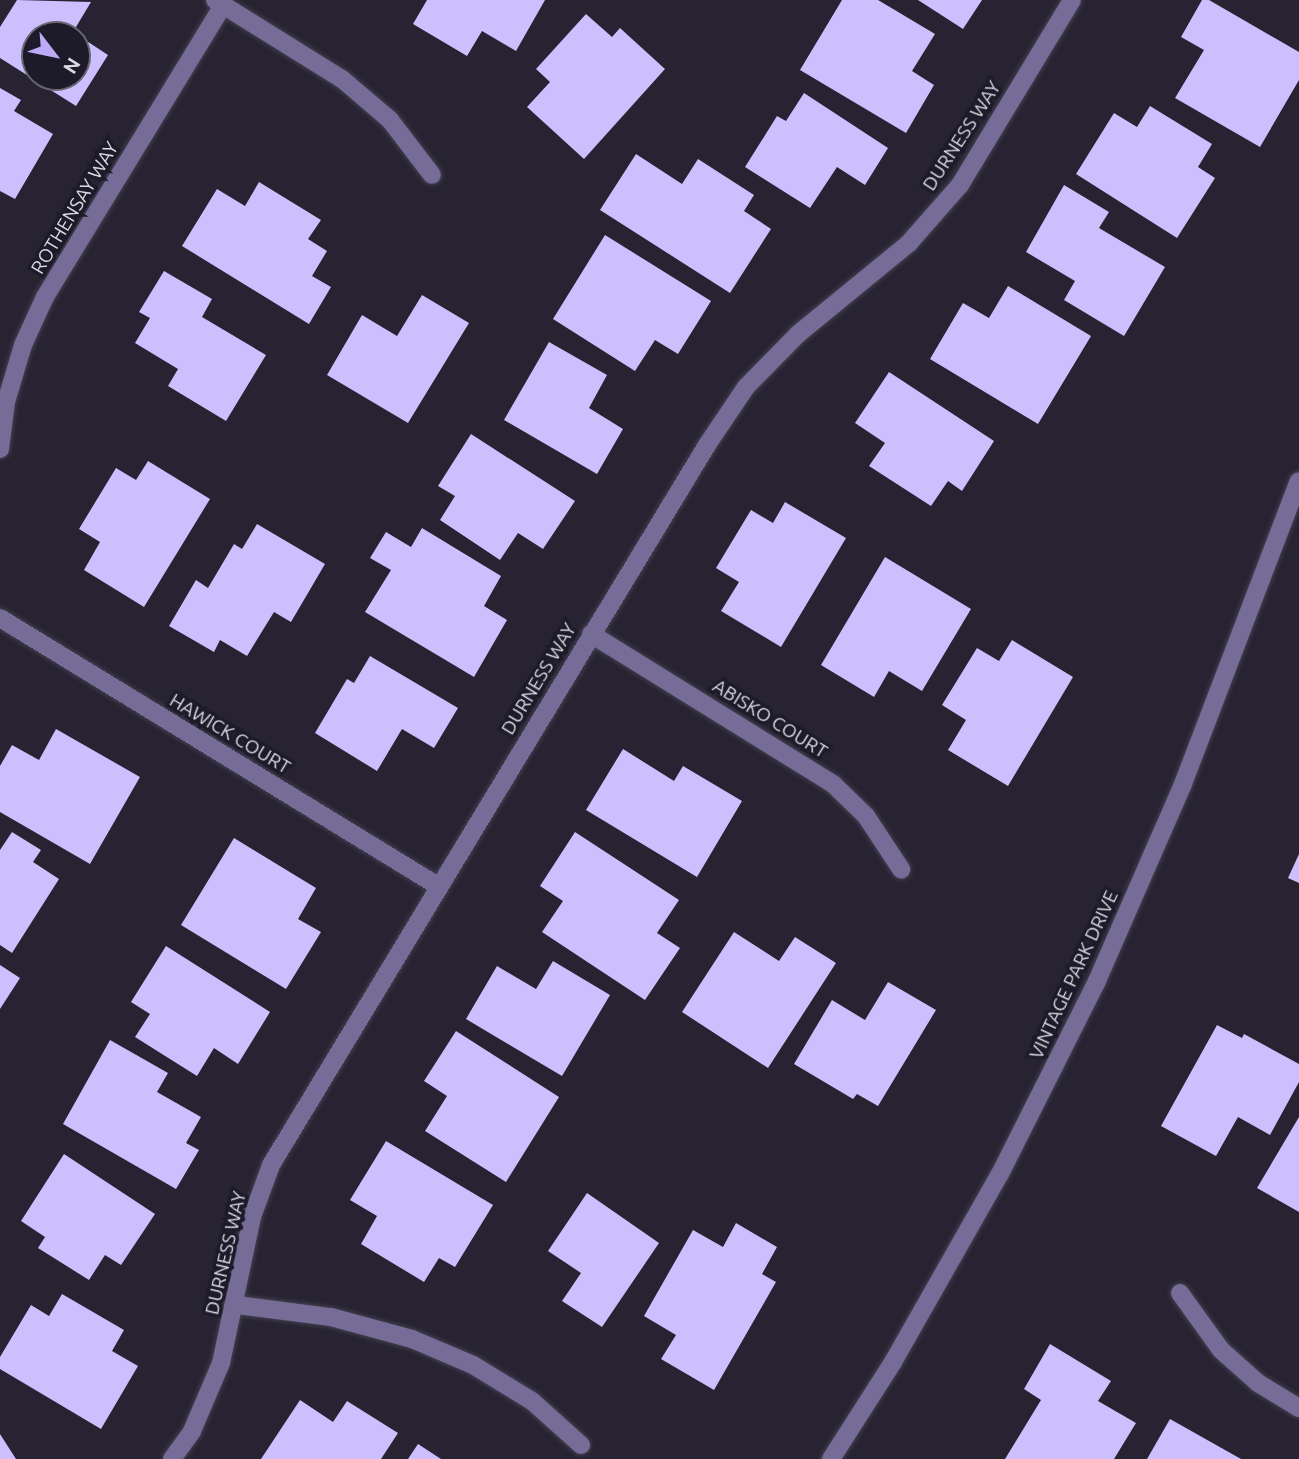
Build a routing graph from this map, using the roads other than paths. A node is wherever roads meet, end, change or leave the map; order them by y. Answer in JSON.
{"nodes":[{"id":1,"x":1072,"y":0,"type":"edge"},
{"id":2,"x":219,"y":2,"type":"edge"},
{"id":3,"x":432,"y":175,"type":"dead end"},
{"id":4,"x":0,"y":449,"type":"edge"},
{"id":5,"x":1299,"y":481,"type":"edge"},
{"id":6,"x":0,"y":618,"type":"edge"},
{"id":7,"x":591,"y":634,"type":"junction"},
{"id":8,"x":901,"y":869,"type":"dead end"},
{"id":9,"x":438,"y":886,"type":"junction"},
{"id":10,"x":1180,"y":1293,"type":"dead end"},
{"id":11,"x":237,"y":1304,"type":"junction"},
{"id":12,"x":1299,"y":1408,"type":"edge"},
{"id":13,"x":581,"y":1445,"type":"dead end"},
{"id":14,"x":172,"y":1459,"type":"edge"},
{"id":15,"x":831,"y":1459,"type":"edge"}],
"edges":[{"from":1,"to":7,"type":"street","name":"DURNESS WAY"},
{"from":2,"to":3,"type":"street"},
{"from":2,"to":4,"type":"street","name":"ROTHENSAY WAY"},
{"from":5,"to":15,"type":"street","name":"VINTAGE PARK DRIVE"},
{"from":6,"to":9,"type":"street","name":"HAWICK COURT"},
{"from":7,"to":8,"type":"street","name":"ABISKO COURT"},
{"from":7,"to":9,"type":"street","name":"DURNESS WAY"},
{"from":9,"to":11,"type":"street","name":"DURNESS WAY"},
{"from":10,"to":12,"type":"street"},
{"from":11,"to":13,"type":"street"},
{"from":11,"to":14,"type":"street","name":"DURNESS WAY"}]}
